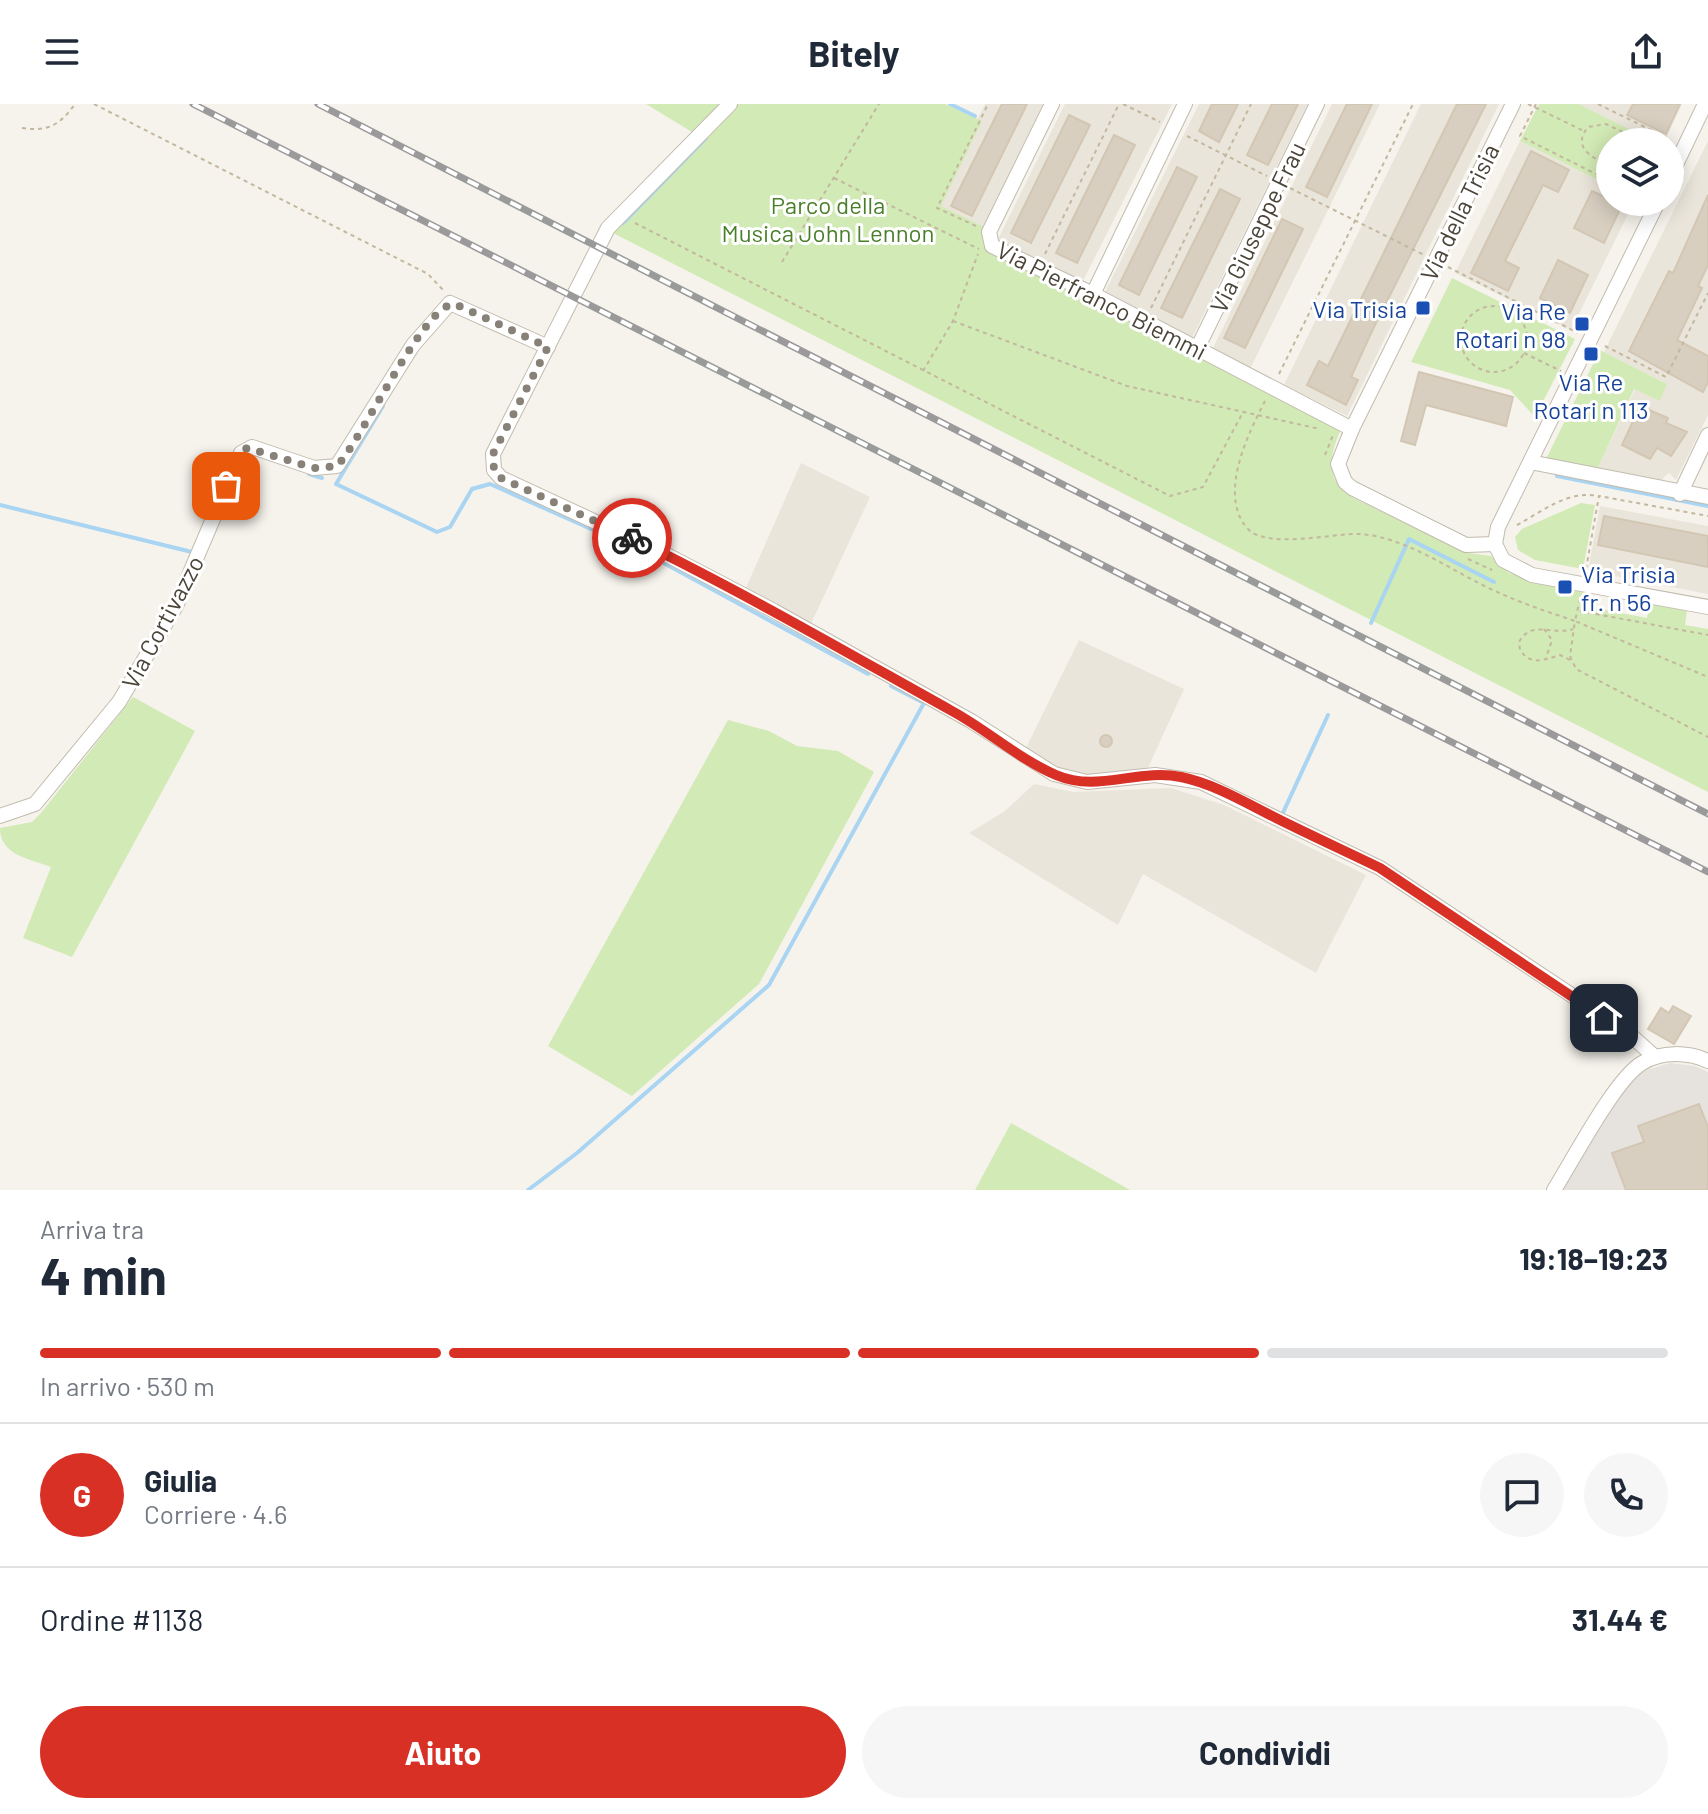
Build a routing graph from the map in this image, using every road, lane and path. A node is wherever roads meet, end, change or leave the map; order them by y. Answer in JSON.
{"nodes":[{"id":1,"x":75,"y":104,"type":"edge"},
{"id":2,"x":94,"y":104,"type":"edge"},
{"id":3,"x":730,"y":104,"type":"edge"},
{"id":4,"x":879,"y":104,"type":"edge"},
{"id":5,"x":988,"y":104,"type":"edge"},
{"id":6,"x":1052,"y":104,"type":"edge"},
{"id":7,"x":1121,"y":104,"type":"edge"},
{"id":8,"x":1185,"y":104,"type":"edge"},
{"id":9,"x":1251,"y":104,"type":"edge"},
{"id":10,"x":1317,"y":104,"type":"edge"},
{"id":11,"x":1513,"y":104,"type":"edge"},
{"id":12,"x":1528,"y":104,"type":"edge"},
{"id":13,"x":1598,"y":104,"type":"edge"},
{"id":14,"x":1705,"y":104,"type":"edge"},
{"id":15,"x":1536,"y":106,"type":"edge"},
{"id":16,"x":22,"y":128,"type":"dead end"},
{"id":17,"x":1614,"y":128,"type":"edge"},
{"id":18,"x":1647,"y":128,"type":"edge"},
{"id":19,"x":1172,"y":129,"type":"junction"},
{"id":20,"x":1584,"y":131,"type":"junction"},
{"id":21,"x":1684,"y":148,"type":"edge"},
{"id":22,"x":1226,"y":156,"type":"junction"},
{"id":23,"x":1596,"y":158,"type":"edge"},
{"id":24,"x":1596,"y":174,"type":"edge"},
{"id":25,"x":833,"y":178,"type":"junction"},
{"id":26,"x":1279,"y":182,"type":"junction"},
{"id":27,"x":1651,"y":216,"type":"edge"},
{"id":28,"x":636,"y":224,"type":"dead end"},
{"id":29,"x":989,"y":232,"type":"junction"},
{"id":30,"x":1435,"y":261,"type":"junction"},
{"id":31,"x":782,"y":262,"type":"dead end"},
{"id":32,"x":1038,"y":269,"type":"junction"},
{"id":33,"x":1708,"y":293,"type":"edge"},
{"id":34,"x":1093,"y":294,"type":"junction"},
{"id":35,"x":1513,"y":300,"type":"junction"},
{"id":36,"x":450,"y":303,"type":"junction"},
{"id":37,"x":1508,"y":309,"type":"junction"},
{"id":38,"x":953,"y":321,"type":"junction"},
{"id":39,"x":1144,"y":322,"type":"junction"},
{"id":40,"x":1591,"y":339,"type":"junction"},
{"id":41,"x":548,"y":347,"type":"junction"},
{"id":42,"x":1197,"y":349,"type":"junction"},
{"id":43,"x":1524,"y":353,"type":"junction"},
{"id":44,"x":923,"y":371,"type":"junction"},
{"id":45,"x":1572,"y":377,"type":"junction"},
{"id":46,"x":1242,"y":414,"type":"junction"},
{"id":47,"x":1319,"y":429,"type":"dead end"},
{"id":48,"x":1352,"y":429,"type":"junction"},
{"id":49,"x":1335,"y":432,"type":"dead end"},
{"id":50,"x":1708,"y":435,"type":"edge"},
{"id":51,"x":1324,"y":459,"type":"dead end"},
{"id":52,"x":1530,"y":462,"type":"junction"},
{"id":53,"x":1680,"y":494,"type":"junction"},
{"id":54,"x":1599,"y":496,"type":"junction"},
{"id":55,"x":1708,"y":497,"type":"edge"},
{"id":56,"x":1708,"y":516,"type":"edge"},
{"id":57,"x":1495,"y":540,"type":"junction"},
{"id":58,"x":1468,"y":559,"type":"dead end"},
{"id":59,"x":1495,"y":571,"type":"dead end"},
{"id":60,"x":1583,"y":584,"type":"junction"},
{"id":61,"x":1708,"y":607,"type":"edge"},
{"id":62,"x":1578,"y":610,"type":"junction"},
{"id":63,"x":1575,"y":621,"type":"junction"},
{"id":64,"x":1543,"y":629,"type":"junction"},
{"id":65,"x":1574,"y":629,"type":"junction"},
{"id":66,"x":1708,"y":635,"type":"edge"},
{"id":67,"x":1546,"y":659,"type":"junction"},
{"id":68,"x":1571,"y":660,"type":"junction"},
{"id":69,"x":1708,"y":677,"type":"edge"},
{"id":70,"x":1708,"y":737,"type":"edge"},
{"id":71,"x":0,"y":816,"type":"edge"},
{"id":72,"x":1655,"y":1057,"type":"junction"},
{"id":73,"x":1708,"y":1061,"type":"edge"},
{"id":74,"x":1554,"y":1190,"type":"edge"}],
"edges":[{"from":1,"to":16,"type":"path"},
{"from":2,"to":36,"type":"path"},
{"from":3,"to":41,"type":"street"},
{"from":4,"to":25,"type":"path"},
{"from":5,"to":29,"type":"path"},
{"from":6,"to":29,"type":"street","name":"Via Pierfranco Biemmi"},
{"from":7,"to":19,"type":"path"},
{"from":7,"to":32,"type":"path"},
{"from":8,"to":19,"type":"street"},
{"from":9,"to":22,"type":"path"},
{"from":10,"to":26,"type":"street","name":"Via Giuseppe Frau"},
{"from":11,"to":30,"type":"street","name":"Via della Trisia"},
{"from":12,"to":15,"type":"path"},
{"from":13,"to":18,"type":"path"},
{"from":14,"to":21,"type":"street"},
{"from":15,"to":20,"type":"path"},
{"from":15,"to":24,"type":"path"},
{"from":17,"to":20,"type":"path"},
{"from":19,"to":22,"type":"path"},
{"from":19,"to":34,"type":"street"},
{"from":20,"to":23,"type":"path"},
{"from":22,"to":26,"type":"path"},
{"from":22,"to":39,"type":"path"},
{"from":25,"to":31,"type":"path"},
{"from":25,"to":38,"type":"path"},
{"from":26,"to":30,"type":"path"},
{"from":26,"to":42,"type":"street","name":"Via Giuseppe Frau"},
{"from":27,"to":40,"type":"street"},
{"from":28,"to":44,"type":"path"},
{"from":29,"to":32,"type":"street","name":"Via Pierfranco Biemmi"},
{"from":30,"to":35,"type":"path"},
{"from":30,"to":48,"type":"street","name":"Via della Trisia"},
{"from":32,"to":34,"type":"street","name":"Via Pierfranco Biemmi"},
{"from":33,"to":40,"type":"path"},
{"from":34,"to":39,"type":"street","name":"Via Pierfranco Biemmi"},
{"from":35,"to":37,"type":"path"},
{"from":35,"to":40,"type":"path"},
{"from":36,"to":41,"type":"street"},
{"from":36,"to":71,"type":"street","name":"Via Cortivazzo"},
{"from":37,"to":43,"type":"path"},
{"from":37,"to":43,"type":"path"},
{"from":38,"to":44,"type":"path"},
{"from":38,"to":46,"type":"path"},
{"from":39,"to":42,"type":"street","name":"Via Pierfranco Biemmi"},
{"from":40,"to":45,"type":"street"},
{"from":41,"to":72,"type":"street"},
{"from":42,"to":48,"type":"street","name":"Via Pierfranco Biemmi"},
{"from":43,"to":45,"type":"path"},
{"from":44,"to":46,"type":"path"},
{"from":45,"to":52,"type":"street"},
{"from":46,"to":47,"type":"path"},
{"from":48,"to":57,"type":"street","name":"Via della Trisia"},
{"from":49,"to":51,"type":"path"},
{"from":50,"to":53,"type":"street"},
{"from":52,"to":53,"type":"street"},
{"from":52,"to":57,"type":"street"},
{"from":53,"to":55,"type":"street"},
{"from":54,"to":56,"type":"path"},
{"from":54,"to":57,"type":"path"},
{"from":54,"to":60,"type":"path"},
{"from":57,"to":60,"type":"street"},
{"from":58,"to":59,"type":"path"},
{"from":60,"to":61,"type":"street"},
{"from":60,"to":62,"type":"path"},
{"from":62,"to":63,"type":"path"},
{"from":62,"to":66,"type":"path"},
{"from":63,"to":65,"type":"path"},
{"from":63,"to":69,"type":"path"},
{"from":64,"to":65,"type":"path"},
{"from":64,"to":67,"type":"path"},
{"from":64,"to":67,"type":"path"},
{"from":65,"to":68,"type":"path"},
{"from":67,"to":68,"type":"path"},
{"from":68,"to":70,"type":"path"},
{"from":72,"to":73,"type":"street"},
{"from":72,"to":74,"type":"street"}]}
